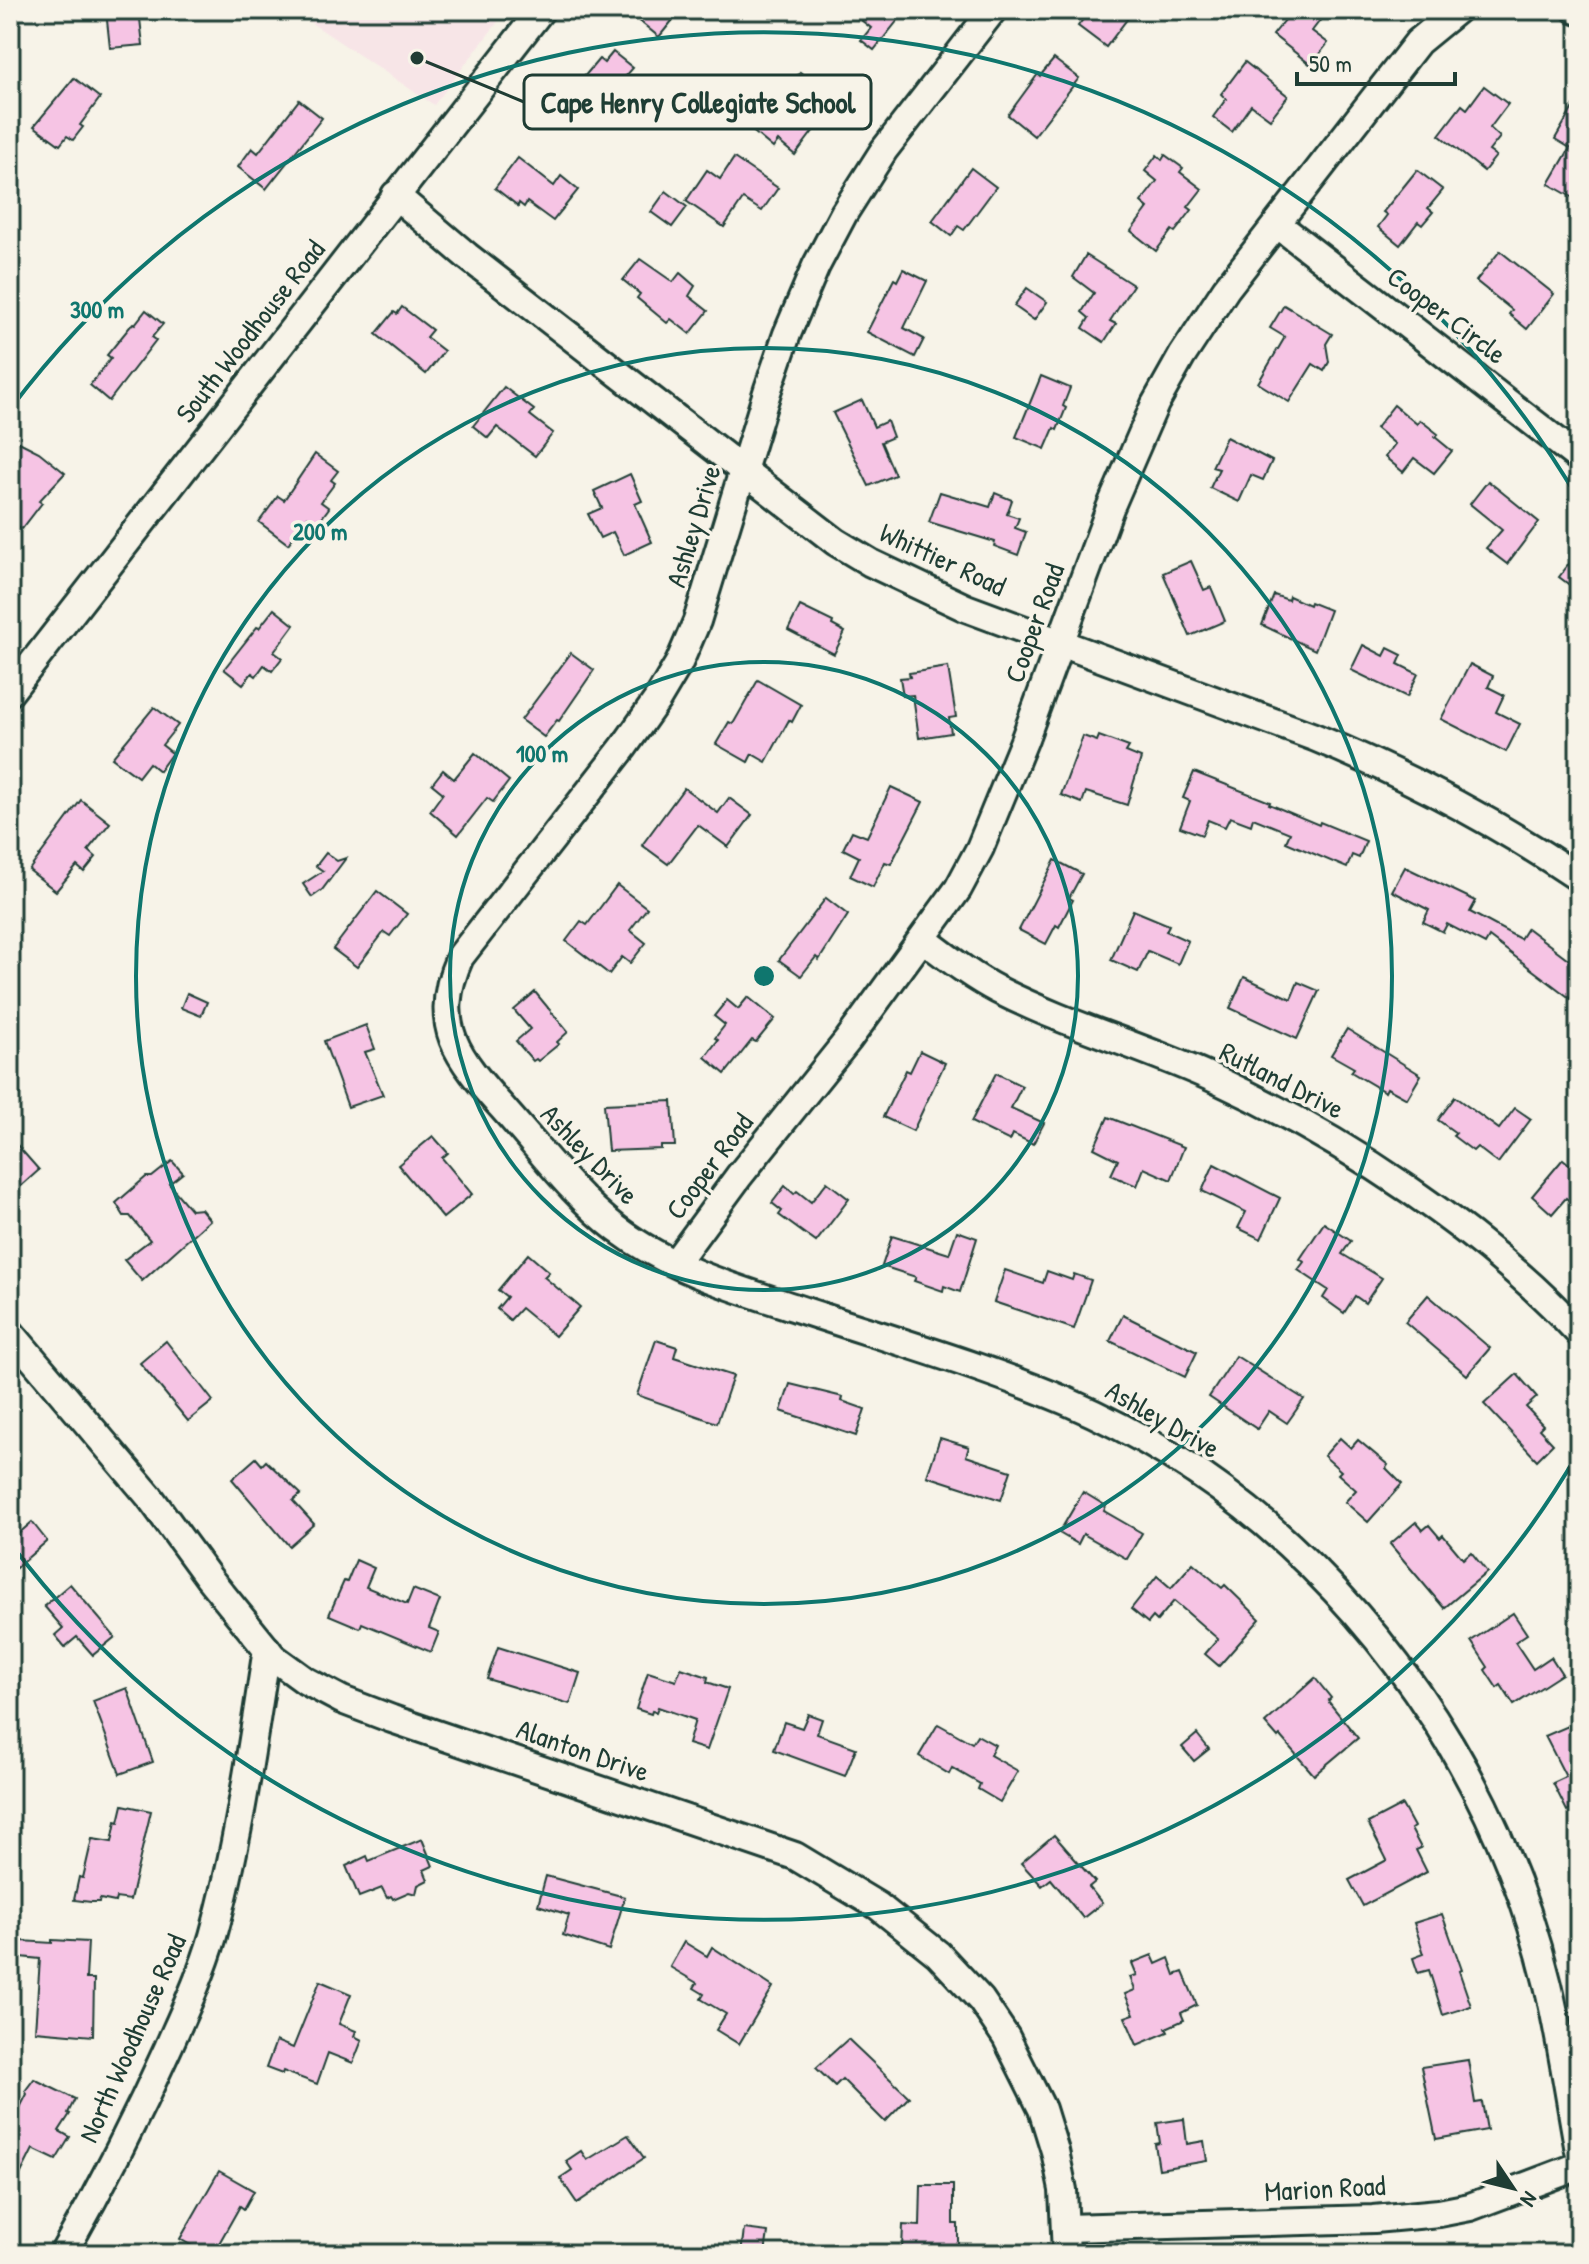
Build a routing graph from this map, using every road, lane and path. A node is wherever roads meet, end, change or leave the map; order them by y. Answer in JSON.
{"nodes":[{"id":1,"x":541,"y":10,"type":"edge"},
{"id":2,"x":993,"y":10,"type":"edge"},
{"id":3,"x":1457,"y":10,"type":"edge"},
{"id":4,"x":395,"y":195,"type":"junction"},
{"id":5,"x":1277,"y":224,"type":"junction"},
{"id":6,"x":1579,"y":458,"type":"edge"},
{"id":7,"x":744,"y":471,"type":"junction"},
{"id":8,"x":1060,"y":644,"type":"junction"},
{"id":9,"x":10,"y":692,"type":"edge"},
{"id":10,"x":1579,"y":878,"type":"edge"},
{"id":11,"x":923,"y":939,"type":"junction"},
{"id":12,"x":675,"y":1263,"type":"junction"},
{"id":13,"x":10,"y":1332,"type":"edge"},
{"id":14,"x":1579,"y":1333,"type":"edge"},
{"id":15,"x":267,"y":1649,"type":"junction"},
{"id":16,"x":1579,"y":2151,"type":"edge"},
{"id":17,"x":1579,"y":2166,"type":"edge"},
{"id":18,"x":1066,"y":2241,"type":"edge"},
{"id":19,"x":63,"y":2254,"type":"edge"}],
"edges":[{"from":1,"to":4,"type":"street","name":"South Woodhouse Road"},
{"from":2,"to":7,"type":"street","name":"Ashley Drive"},
{"from":3,"to":5,"type":"street","name":"Cooper Road"},
{"from":4,"to":7,"type":"street","name":"Whittier Road"},
{"from":4,"to":9,"type":"street","name":"South Woodhouse Road"},
{"from":5,"to":6,"type":"street","name":"Cooper Circle"},
{"from":5,"to":8,"type":"street","name":"Cooper Road"},
{"from":7,"to":8,"type":"street","name":"Whittier Road"},
{"from":7,"to":12,"type":"street","name":"Ashley Drive"},
{"from":8,"to":10,"type":"street","name":"Whittier Road"},
{"from":8,"to":11,"type":"street","name":"Cooper Road"},
{"from":11,"to":12,"type":"street","name":"Cooper Road"},
{"from":11,"to":14,"type":"street","name":"Rutland Drive"},
{"from":12,"to":16,"type":"street","name":"Ashley Drive"},
{"from":13,"to":15,"type":"street","name":"Alanton Drive"},
{"from":15,"to":18,"type":"street","name":"Alanton Drive"},
{"from":15,"to":19,"type":"street","name":"North Woodhouse Road"},
{"from":17,"to":18,"type":"street","name":"Marion Road"}]}
